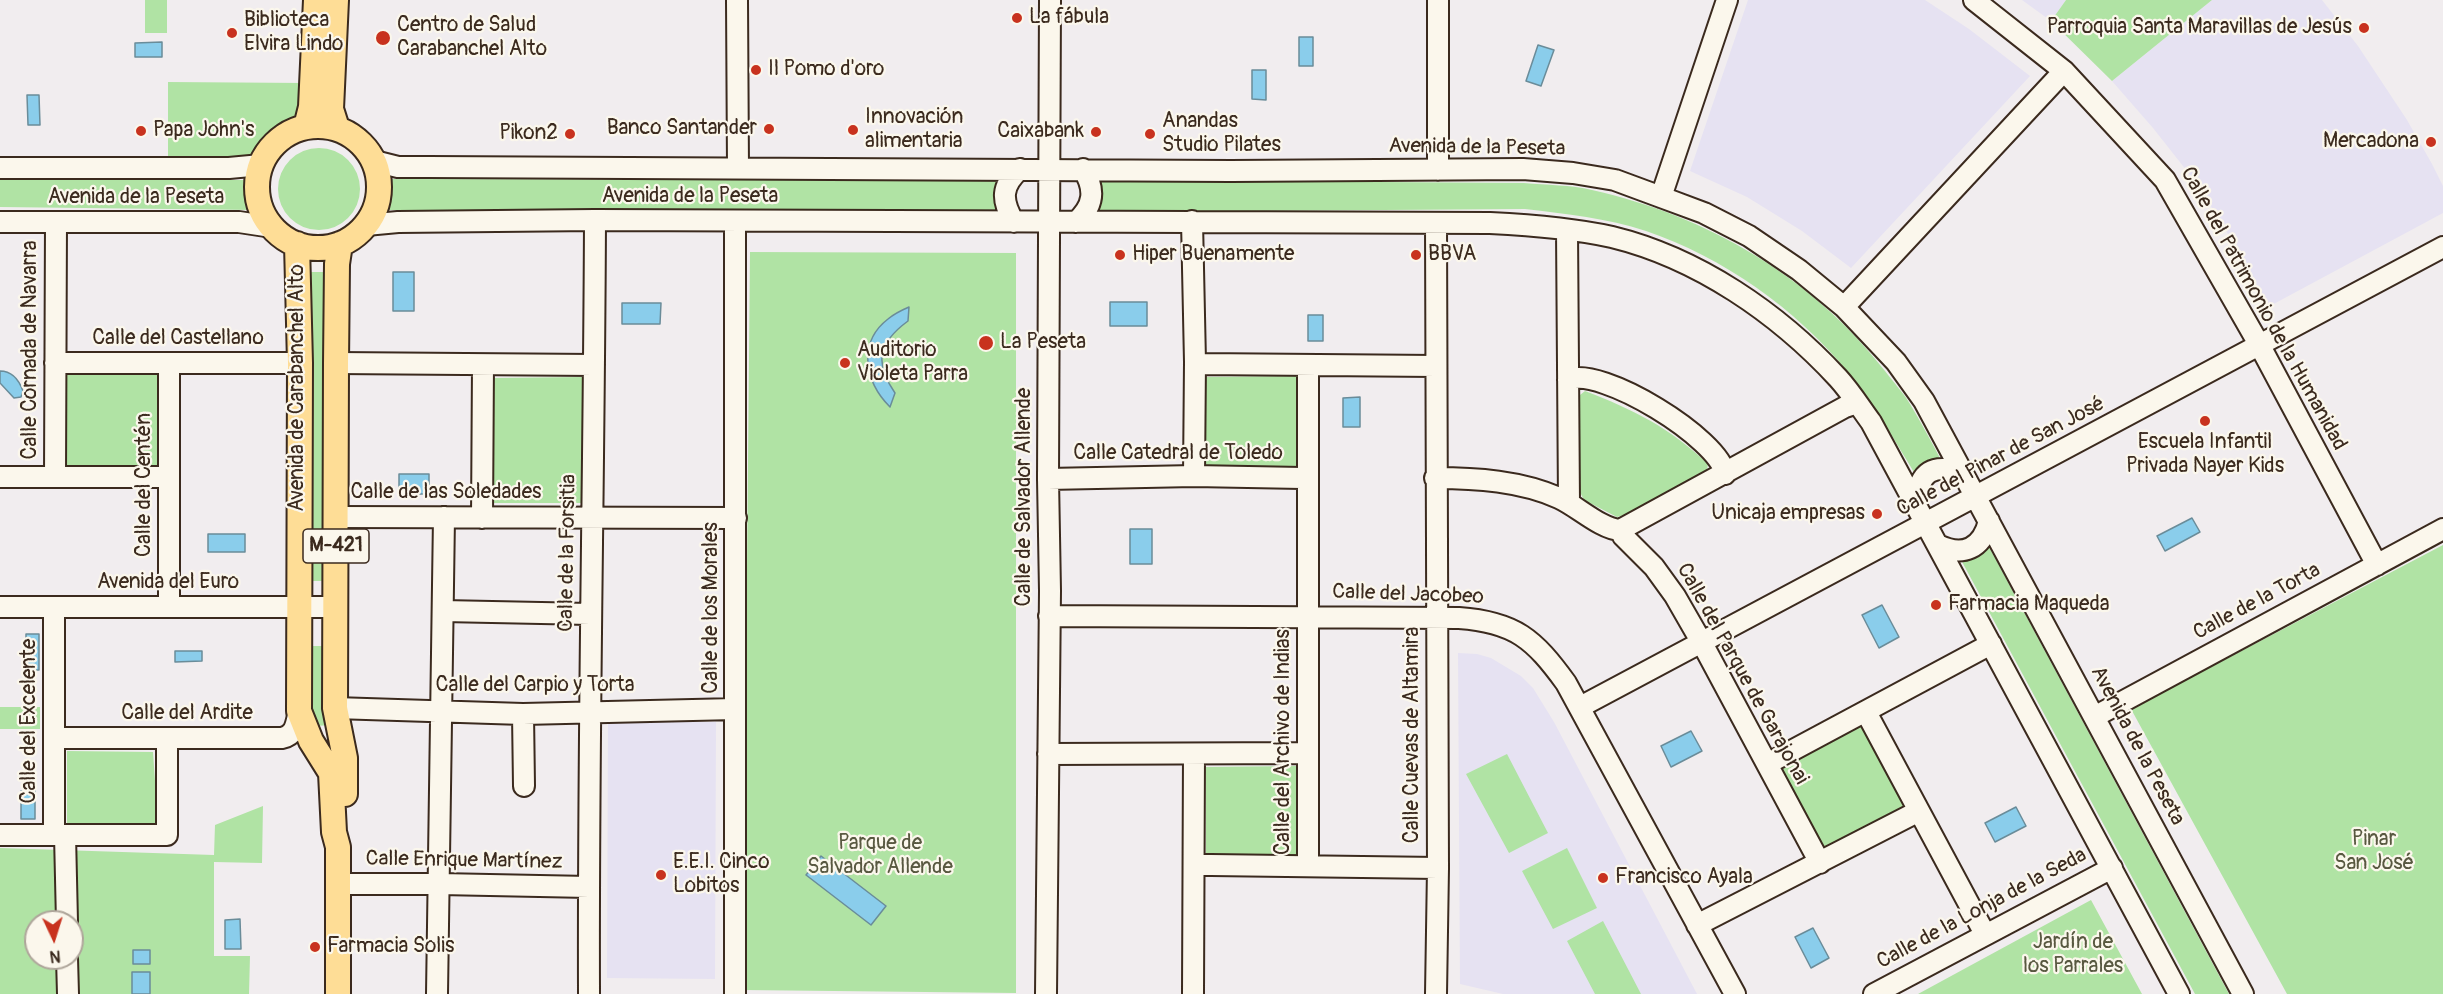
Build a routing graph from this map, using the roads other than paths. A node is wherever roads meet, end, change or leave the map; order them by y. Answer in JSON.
{"nodes":[{"id":1,"x":316,"y":0,"type":"edge"},
{"id":2,"x":336,"y":0,"type":"edge"},
{"id":3,"x":736,"y":0,"type":"edge"},
{"id":4,"x":1050,"y":0,"type":"edge"},
{"id":5,"x":1438,"y":0,"type":"edge"},
{"id":6,"x":1727,"y":0,"type":"edge"},
{"id":7,"x":1974,"y":0,"type":"edge"},
{"id":8,"x":2064,"y":71,"type":"junction"},
{"id":9,"x":306,"y":127,"type":"junction"},
{"id":10,"x":337,"y":128,"type":"junction"},
{"id":11,"x":374,"y":161,"type":"junction"},
{"id":12,"x":261,"y":165,"type":"junction"},
{"id":13,"x":0,"y":168,"type":"edge"},
{"id":14,"x":738,"y":168,"type":"junction"},
{"id":15,"x":1020,"y":169,"type":"junction"},
{"id":16,"x":1049,"y":169,"type":"junction"},
{"id":17,"x":1083,"y":170,"type":"junction"},
{"id":18,"x":1438,"y":170,"type":"junction"},
{"id":19,"x":1661,"y":197,"type":"junction"},
{"id":20,"x":595,"y":220,"type":"junction"},
{"id":21,"x":735,"y":221,"type":"junction"},
{"id":22,"x":1192,"y":221,"type":"junction"},
{"id":23,"x":0,"y":222,"type":"edge"},
{"id":24,"x":56,"y":222,"type":"junction"},
{"id":25,"x":1014,"y":222,"type":"junction"},
{"id":26,"x":1076,"y":222,"type":"junction"},
{"id":27,"x":1049,"y":223,"type":"junction"},
{"id":28,"x":1436,"y":223,"type":"junction"},
{"id":29,"x":366,"y":225,"type":"junction"},
{"id":30,"x":272,"y":227,"type":"junction"},
{"id":31,"x":1567,"y":230,"type":"junction"},
{"id":32,"x":297,"y":244,"type":"junction"},
{"id":33,"x":340,"y":244,"type":"junction"},
{"id":34,"x":2443,"y":247,"type":"edge"},
{"id":35,"x":1844,"y":307,"type":"junction"},
{"id":36,"x":2260,"y":346,"type":"junction"},
{"id":37,"x":55,"y":363,"type":"junction"},
{"id":38,"x":169,"y":363,"type":"junction"},
{"id":39,"x":300,"y":363,"type":"junction"},
{"id":40,"x":336,"y":363,"type":"junction"},
{"id":41,"x":483,"y":365,"type":"junction"},
{"id":42,"x":594,"y":365,"type":"junction"},
{"id":43,"x":1308,"y":365,"type":"junction"},
{"id":44,"x":1195,"y":366,"type":"junction"},
{"id":45,"x":1436,"y":366,"type":"junction"},
{"id":46,"x":1568,"y":380,"type":"junction"},
{"id":47,"x":1857,"y":404,"type":"junction"},
{"id":48,"x":1964,"y":473,"type":"junction"},
{"id":49,"x":1725,"y":474,"type":"junction"},
{"id":50,"x":1307,"y":475,"type":"junction"},
{"id":51,"x":1194,"y":476,"type":"junction"},
{"id":52,"x":0,"y":477,"type":"edge"},
{"id":53,"x":55,"y":477,"type":"junction"},
{"id":54,"x":169,"y":477,"type":"junction"},
{"id":55,"x":1435,"y":478,"type":"junction"},
{"id":56,"x":1048,"y":479,"type":"junction"},
{"id":57,"x":1976,"y":497,"type":"junction"},
{"id":58,"x":1569,"y":503,"type":"junction"},
{"id":59,"x":1916,"y":503,"type":"junction"},
{"id":60,"x":335,"y":517,"type":"junction"},
{"id":61,"x":444,"y":517,"type":"junction"},
{"id":62,"x":482,"y":518,"type":"junction"},
{"id":63,"x":593,"y":518,"type":"junction"},
{"id":64,"x":736,"y":518,"type":"junction"},
{"id":65,"x":1989,"y":521,"type":"junction"},
{"id":66,"x":1927,"y":524,"type":"junction"},
{"id":67,"x":2443,"y":529,"type":"edge"},
{"id":68,"x":1620,"y":531,"type":"junction"},
{"id":69,"x":1938,"y":544,"type":"junction"},
{"id":70,"x":2377,"y":565,"type":"junction"},
{"id":71,"x":0,"y":607,"type":"edge"},
{"id":72,"x":169,"y":607,"type":"junction"},
{"id":73,"x":298,"y":607,"type":"junction"},
{"id":74,"x":336,"y":607,"type":"junction"},
{"id":75,"x":54,"y":608,"type":"junction"},
{"id":76,"x":443,"y":611,"type":"junction"},
{"id":77,"x":590,"y":614,"type":"junction"},
{"id":78,"x":1049,"y":616,"type":"junction"},
{"id":79,"x":1307,"y":617,"type":"junction"},
{"id":80,"x":1436,"y":617,"type":"junction"},
{"id":81,"x":1702,"y":643,"type":"junction"},
{"id":82,"x":1991,"y":644,"type":"junction"},
{"id":83,"x":1580,"y":707,"type":"junction"},
{"id":84,"x":334,"y":708,"type":"junction"},
{"id":85,"x":735,"y":709,"type":"junction"},
{"id":86,"x":442,"y":710,"type":"junction"},
{"id":87,"x":299,"y":711,"type":"junction"},
{"id":88,"x":590,"y":712,"type":"junction"},
{"id":89,"x":1866,"y":712,"type":"junction"},
{"id":90,"x":523,"y":714,"type":"junction"},
{"id":91,"x":2094,"y":717,"type":"junction"},
{"id":92,"x":56,"y":738,"type":"junction"},
{"id":93,"x":167,"y":738,"type":"junction"},
{"id":94,"x":1308,"y":753,"type":"junction"},
{"id":95,"x":1048,"y":754,"type":"junction"},
{"id":96,"x":1194,"y":754,"type":"junction"},
{"id":97,"x":1767,"y":764,"type":"junction"},
{"id":98,"x":524,"y":786,"type":"dead end"},
{"id":99,"x":1919,"y":811,"type":"junction"},
{"id":100,"x":0,"y":835,"type":"edge"},
{"id":101,"x":60,"y":835,"type":"junction"},
{"id":102,"x":338,"y":847,"type":"junction"},
{"id":103,"x":1194,"y":861,"type":"junction"},
{"id":104,"x":1820,"y":863,"type":"junction"},
{"id":105,"x":1308,"y":866,"type":"junction"},
{"id":106,"x":1438,"y":868,"type":"junction"},
{"id":107,"x":2112,"y":868,"type":"junction"},
{"id":108,"x":338,"y":884,"type":"junction"},
{"id":109,"x":440,"y":884,"type":"junction"},
{"id":110,"x":589,"y":887,"type":"junction"},
{"id":111,"x":65,"y":910,"type":"edge"},
{"id":112,"x":1697,"y":925,"type":"junction"},
{"id":113,"x":1985,"y":934,"type":"junction"},
{"id":114,"x":67,"y":970,"type":"edge"},
{"id":115,"x":68,"y":994,"type":"edge"},
{"id":116,"x":338,"y":994,"type":"edge"},
{"id":117,"x":437,"y":994,"type":"edge"},
{"id":118,"x":589,"y":994,"type":"edge"},
{"id":119,"x":735,"y":994,"type":"edge"},
{"id":120,"x":1046,"y":994,"type":"edge"},
{"id":121,"x":1193,"y":994,"type":"edge"},
{"id":122,"x":1436,"y":994,"type":"edge"},
{"id":123,"x":1735,"y":994,"type":"edge"},
{"id":124,"x":1874,"y":994,"type":"edge"},
{"id":125,"x":2179,"y":994,"type":"edge"},
{"id":126,"x":2243,"y":994,"type":"edge"}],
"edges":[{"from":1,"to":9,"type":"main road"},
{"from":2,"to":10,"type":"main road"},
{"from":3,"to":14,"type":"street"},
{"from":4,"to":16,"type":"street","name":"Calle de Salvador Allende"},
{"from":5,"to":18,"type":"street"},
{"from":6,"to":19,"type":"street"},
{"from":7,"to":8,"type":"street","name":"Calle del Patrimonio de la Humanidad"},
{"from":8,"to":35,"type":"street"},
{"from":8,"to":36,"type":"street","name":"Calle del Patrimonio de la Humanidad"},
{"from":9,"to":10,"type":"main road"},
{"from":9,"to":12,"type":"main road"},
{"from":10,"to":11,"type":"main road"},
{"from":11,"to":14,"type":"street","name":"Avenida de la Peseta"},
{"from":11,"to":29,"type":"main road"},
{"from":12,"to":13,"type":"street","name":"Avenida de la Peseta"},
{"from":12,"to":30,"type":"main road"},
{"from":14,"to":15,"type":"street","name":"Avenida de la Peseta"},
{"from":15,"to":16,"type":"street","name":"Avenida de la Peseta"},
{"from":15,"to":25,"type":"street"},
{"from":16,"to":17,"type":"street","name":"Avenida de la Peseta"},
{"from":16,"to":27,"type":"street","name":"Calle de Salvador Allende"},
{"from":17,"to":18,"type":"street","name":"Avenida de la Peseta"},
{"from":17,"to":26,"type":"street"},
{"from":18,"to":19,"type":"street","name":"Avenida de la Peseta"},
{"from":19,"to":35,"type":"street","name":"Avenida de la Peseta"},
{"from":20,"to":21,"type":"street","name":"Avenida de la Peseta"},
{"from":20,"to":29,"type":"street","name":"Avenida de la Peseta"},
{"from":20,"to":42,"type":"street","name":"Calle de la Forsitia"},
{"from":21,"to":25,"type":"street","name":"Avenida de la Peseta"},
{"from":21,"to":64,"type":"street","name":"Calle de los Morales"},
{"from":22,"to":26,"type":"street","name":"Avenida de la Peseta"},
{"from":22,"to":28,"type":"street","name":"Avenida de la Peseta"},
{"from":22,"to":44,"type":"street"},
{"from":23,"to":24,"type":"street","name":"Avenida de la Peseta"},
{"from":24,"to":30,"type":"street","name":"Avenida de la Peseta"},
{"from":24,"to":37,"type":"street","name":"Calle Cornada de Navarra"},
{"from":25,"to":27,"type":"street","name":"Avenida de la Peseta"},
{"from":26,"to":27,"type":"street","name":"Avenida de la Peseta"},
{"from":27,"to":56,"type":"street","name":"Calle de Salvador Allende"},
{"from":28,"to":31,"type":"street","name":"Avenida de la Peseta"},
{"from":28,"to":45,"type":"street","name":"Calle Cuevas de Altamira"},
{"from":29,"to":33,"type":"main road"},
{"from":30,"to":32,"type":"main road"},
{"from":31,"to":46,"type":"street"},
{"from":31,"to":47,"type":"street","name":"Avenida de la Peseta"},
{"from":32,"to":33,"type":"main road"},
{"from":32,"to":39,"type":"main road","name":"Avenida de Carabanchel Alto"},
{"from":33,"to":40,"type":"main road","name":"Avenida de Carabanchel Alto","number":"M-421"},
{"from":34,"to":36,"type":"street","name":"Calle del Pinar de San José"},
{"from":35,"to":48,"type":"street","name":"Avenida de la Peseta"},
{"from":36,"to":57,"type":"street","name":"Calle del Pinar de San José"},
{"from":36,"to":70,"type":"street","name":"Calle del Patrimonio de la Humanidad"},
{"from":37,"to":38,"type":"street","name":"Calle del Castellano"},
{"from":37,"to":53,"type":"street","name":"Calle Cornada de Navarra"},
{"from":38,"to":39,"type":"street","name":"Calle del Castellano"},
{"from":38,"to":54,"type":"street","name":"Calle del Centén"},
{"from":39,"to":73,"type":"main road","name":"Avenida de Carabanchel Alto"},
{"from":40,"to":41,"type":"street"},
{"from":40,"to":60,"type":"main road","name":"Avenida de Carabanchel Alto","number":"M-421"},
{"from":41,"to":42,"type":"street"},
{"from":41,"to":62,"type":"street"},
{"from":42,"to":63,"type":"street","name":"Calle de la Forsitia"},
{"from":43,"to":44,"type":"street"},
{"from":43,"to":45,"type":"street"},
{"from":43,"to":50,"type":"street","name":"Calle del Archivo de Indias"},
{"from":44,"to":51,"type":"street"},
{"from":45,"to":55,"type":"street","name":"Calle Cuevas de Altamira"},
{"from":46,"to":49,"type":"street"},
{"from":46,"to":58,"type":"street"},
{"from":47,"to":49,"type":"street"},
{"from":47,"to":59,"type":"street","name":"Avenida de la Peseta"},
{"from":48,"to":57,"type":"street","name":"Avenida de la Peseta"},
{"from":48,"to":59,"type":"street"},
{"from":49,"to":68,"type":"street"},
{"from":50,"to":51,"type":"street","name":"Calle Catedral de Toledo"},
{"from":50,"to":79,"type":"street","name":"Calle del Archivo de Indias"},
{"from":51,"to":56,"type":"street","name":"Calle Catedral de Toledo"},
{"from":52,"to":53,"type":"street"},
{"from":53,"to":54,"type":"street"},
{"from":54,"to":72,"type":"street","name":"Calle del Centén"},
{"from":55,"to":58,"type":"street","name":"Calle del Parque de Garajonai"},
{"from":55,"to":80,"type":"street","name":"Calle Cuevas de Altamira"},
{"from":56,"to":78,"type":"street","name":"Calle de Salvador Allende"},
{"from":57,"to":65,"type":"street","name":"Avenida de la Peseta"},
{"from":57,"to":66,"type":"street","name":"Calle del Pinar de San José"},
{"from":58,"to":68,"type":"street","name":"Calle del Parque de Garajonai"},
{"from":59,"to":66,"type":"street","name":"Avenida de la Peseta"},
{"from":60,"to":61,"type":"street","name":"Calle de las Soledades"},
{"from":60,"to":74,"type":"main road","name":"Avenida de Carabanchel Alto","number":"M-421"},
{"from":61,"to":62,"type":"street","name":"Calle de las Soledades"},
{"from":61,"to":76,"type":"street"},
{"from":62,"to":63,"type":"street","name":"Calle de las Soledades"},
{"from":63,"to":64,"type":"street","name":"Calle de las Soledades"},
{"from":63,"to":77,"type":"street","name":"Calle de la Forsitia"},
{"from":64,"to":85,"type":"street","name":"Calle de los Morales"},
{"from":65,"to":69,"type":"street"},
{"from":65,"to":91,"type":"street","name":"Avenida de la Peseta"},
{"from":66,"to":69,"type":"street","name":"Avenida de la Peseta"},
{"from":66,"to":81,"type":"street","name":"Calle del Pinar de San José"},
{"from":67,"to":70,"type":"street","name":"Calle de la Torta"},
{"from":68,"to":81,"type":"street","name":"Calle del Parque de Garajonai"},
{"from":69,"to":82,"type":"street","name":"Avenida de la Peseta"},
{"from":70,"to":91,"type":"street","name":"Calle de la Torta"},
{"from":71,"to":75,"type":"street","name":"Avenida del Euro"},
{"from":72,"to":73,"type":"street","name":"Avenida del Euro"},
{"from":72,"to":75,"type":"street","name":"Avenida del Euro"},
{"from":73,"to":74,"type":"street","name":"Avenida del Euro"},
{"from":73,"to":87,"type":"main road","name":"Avenida de Carabanchel Alto"},
{"from":74,"to":84,"type":"main road","name":"Avenida de Carabanchel Alto","number":"M-421"},
{"from":75,"to":92,"type":"street","name":"Calle del Excelente"},
{"from":76,"to":77,"type":"street"},
{"from":76,"to":86,"type":"street"},
{"from":77,"to":88,"type":"street","name":"Calle de la Forsitia"},
{"from":78,"to":79,"type":"street","name":"Calle del Jacobeo"},
{"from":78,"to":95,"type":"street","name":"Calle de Salvador Allende"},
{"from":79,"to":80,"type":"street","name":"Calle del Jacobeo"},
{"from":79,"to":94,"type":"street","name":"Calle del Archivo de Indias"},
{"from":80,"to":83,"type":"street","name":"Calle del Jacobeo"},
{"from":80,"to":106,"type":"street","name":"Calle Cuevas de Altamira"},
{"from":81,"to":83,"type":"street","name":"Calle del Pinar de San José"},
{"from":81,"to":97,"type":"street","name":"Calle del Parque de Garajonai"},
{"from":82,"to":89,"type":"street"},
{"from":82,"to":107,"type":"street","name":"Avenida de la Peseta"},
{"from":83,"to":112,"type":"street","name":"Calle del Jacobeo"},
{"from":84,"to":86,"type":"street","name":"Calle del Carpio y Torta"},
{"from":84,"to":102,"type":"main road","name":"Avenida de Carabanchel Alto","number":"M-421"},
{"from":85,"to":88,"type":"street","name":"Calle del Carpio y Torta"},
{"from":85,"to":119,"type":"street","name":"Calle de los Morales"},
{"from":86,"to":90,"type":"street","name":"Calle del Carpio y Torta"},
{"from":86,"to":109,"type":"street"},
{"from":87,"to":93,"type":"street","name":"Calle del Ardite"},
{"from":87,"to":102,"type":"main road","name":"Avenida de Carabanchel Alto"},
{"from":88,"to":90,"type":"street","name":"Calle del Carpio y Torta"},
{"from":88,"to":110,"type":"street","name":"Calle de la Forsitia"},
{"from":89,"to":97,"type":"street"},
{"from":89,"to":99,"type":"street"},
{"from":90,"to":98,"type":"street"},
{"from":91,"to":126,"type":"street","name":"Avenida de la Peseta"},
{"from":92,"to":93,"type":"street","name":"Calle del Ardite"},
{"from":92,"to":101,"type":"street","name":"Calle del Excelente"},
{"from":93,"to":101,"type":"street"},
{"from":94,"to":96,"type":"street"},
{"from":94,"to":105,"type":"street","name":"Calle del Archivo de Indias"},
{"from":95,"to":96,"type":"street"},
{"from":95,"to":120,"type":"street","name":"Calle de Salvador Allende"},
{"from":96,"to":103,"type":"street"},
{"from":97,"to":104,"type":"street","name":"Calle del Parque de Garajonai"},
{"from":99,"to":104,"type":"street"},
{"from":99,"to":113,"type":"street"},
{"from":100,"to":101,"type":"street"},
{"from":101,"to":111,"type":"street","name":"Calle del Excelente"},
{"from":102,"to":108,"type":"main road","name":"Avenida de Carabanchel Alto","number":"M-421"},
{"from":103,"to":105,"type":"street"},
{"from":103,"to":121,"type":"street"},
{"from":104,"to":112,"type":"street"},
{"from":105,"to":106,"type":"street"},
{"from":106,"to":122,"type":"street","name":"Calle Cuevas de Altamira"},
{"from":107,"to":113,"type":"street","name":"Calle de la Lonja de la Seda"},
{"from":107,"to":125,"type":"street","name":"Avenida de la Peseta"},
{"from":108,"to":109,"type":"street","name":"Calle Enrique Martínez"},
{"from":108,"to":116,"type":"main road","name":"Avenida de Carabanchel Alto","number":"M-421"},
{"from":109,"to":110,"type":"street","name":"Calle Enrique Martínez"},
{"from":109,"to":117,"type":"street"},
{"from":110,"to":118,"type":"street","name":"Calle de la Forsitia"},
{"from":112,"to":123,"type":"street","name":"Calle del Jacobeo"},
{"from":113,"to":124,"type":"street","name":"Calle de la Lonja de la Seda"},
{"from":114,"to":115,"type":"street"}]}
